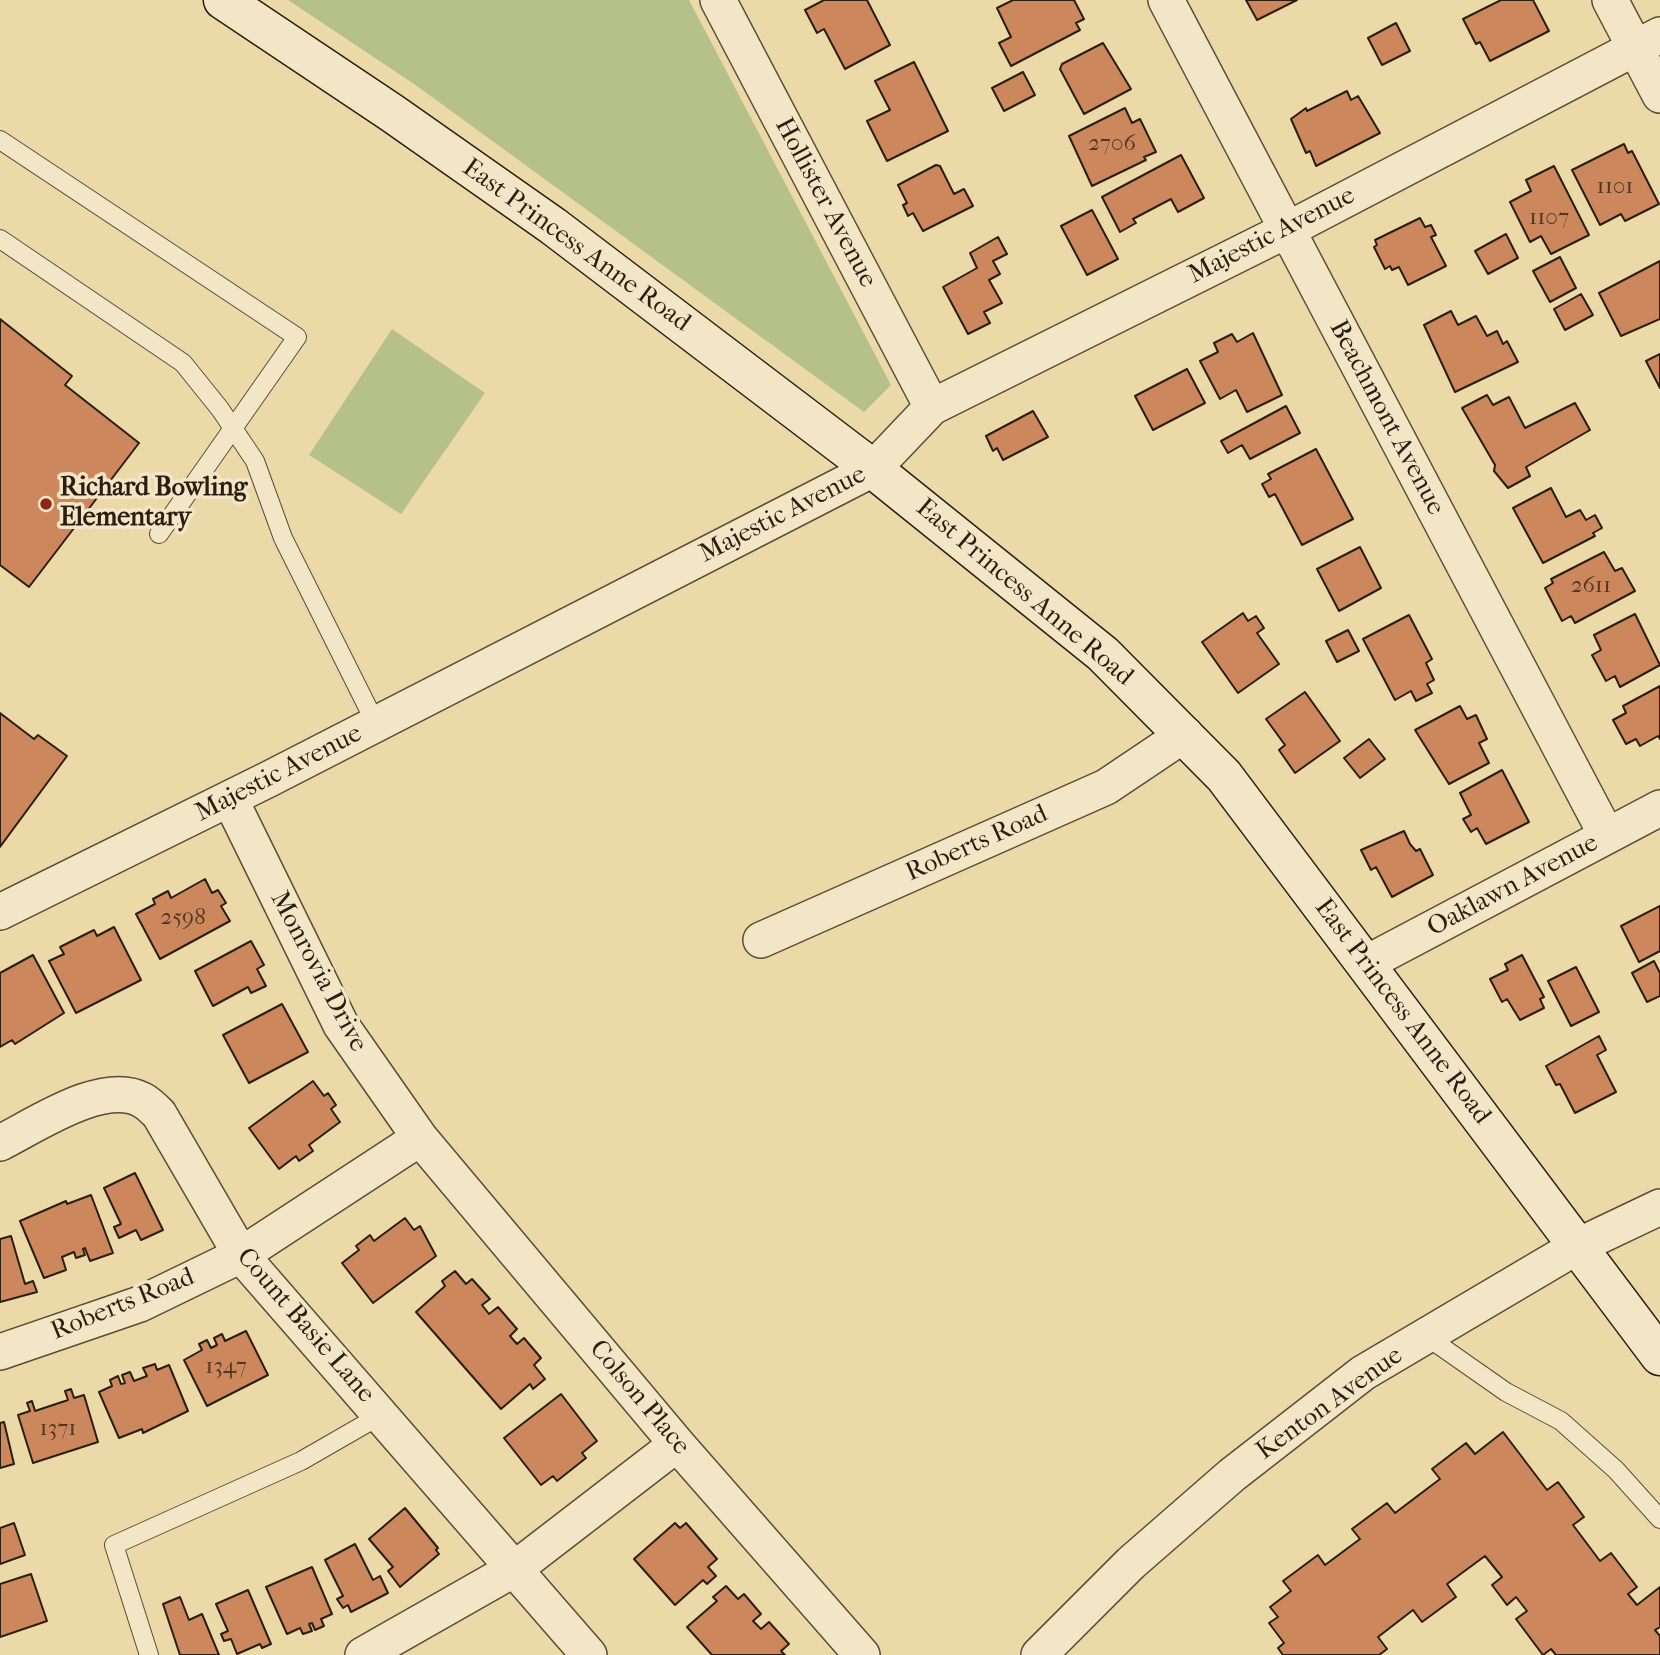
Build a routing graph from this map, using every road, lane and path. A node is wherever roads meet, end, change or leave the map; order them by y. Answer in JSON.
{"nodes":[{"id":1,"x":223,"y":0,"type":"edge"},
{"id":2,"x":718,"y":0,"type":"edge"},
{"id":3,"x":1166,"y":0,"type":"edge"},
{"id":4,"x":1610,"y":0,"type":"edge"},
{"id":5,"x":1648,"y":41,"type":"edge"},
{"id":6,"x":1660,"y":95,"type":"edge"},
{"id":7,"x":0,"y":140,"type":"edge"},
{"id":8,"x":1287,"y":230,"type":"junction"},
{"id":9,"x":0,"y":239,"type":"edge"},
{"id":10,"x":932,"y":407,"type":"junction"},
{"id":11,"x":233,"y":428,"type":"junction"},
{"id":12,"x":873,"y":469,"type":"junction"},
{"id":13,"x":159,"y":534,"type":"dead end"},
{"id":14,"x":376,"y":724,"type":"junction"},
{"id":15,"x":1185,"y":734,"type":"junction"},
{"id":16,"x":230,"y":799,"type":"junction"},
{"id":17,"x":1660,"y":808,"type":"edge"},
{"id":18,"x":1607,"y":836,"type":"junction"},
{"id":19,"x":0,"y":912,"type":"edge"},
{"id":20,"x":761,"y":940,"type":"dead end"},
{"id":21,"x":1365,"y":964,"type":"junction"},
{"id":22,"x":420,"y":1138,"type":"junction"},
{"id":23,"x":0,"y":1143,"type":"edge"},
{"id":24,"x":1660,"y":1207,"type":"edge"},
{"id":25,"x":1578,"y":1246,"type":"junction"},
{"id":26,"x":241,"y":1255,"type":"junction"},
{"id":27,"x":1426,"y":1336,"type":"junction"},
{"id":28,"x":0,"y":1352,"type":"edge"},
{"id":29,"x":1660,"y":1356,"type":"edge"},
{"id":30,"x":381,"y":1415,"type":"junction"},
{"id":31,"x":677,"y":1444,"type":"junction"},
{"id":32,"x":1660,"y":1519,"type":"edge"},
{"id":33,"x":516,"y":1568,"type":"junction"},
{"id":34,"x":149,"y":1655,"type":"edge"},
{"id":35,"x":363,"y":1655,"type":"edge"},
{"id":36,"x":589,"y":1655,"type":"edge"},
{"id":37,"x":862,"y":1655,"type":"edge"},
{"id":38,"x":1039,"y":1655,"type":"edge"}],
"edges":[{"from":1,"to":12,"type":"main road","name":"East Princess Anne Road"},
{"from":2,"to":10,"type":"street","name":"Hollister Avenue"},
{"from":3,"to":8,"type":"street","name":"Beachmont Avenue"},
{"from":4,"to":5,"type":"street"},
{"from":5,"to":6,"type":"street"},
{"from":5,"to":8,"type":"street","name":"Majestic Avenue"},
{"from":7,"to":11,"type":"lane"},
{"from":8,"to":10,"type":"street","name":"Majestic Avenue"},
{"from":8,"to":18,"type":"street","name":"Beachmont Avenue"},
{"from":9,"to":11,"type":"lane"},
{"from":10,"to":12,"type":"street","name":"Majestic Avenue"},
{"from":11,"to":13,"type":"lane"},
{"from":11,"to":14,"type":"lane"},
{"from":12,"to":14,"type":"street","name":"Majestic Avenue"},
{"from":12,"to":15,"type":"main road","name":"East Princess Anne Road"},
{"from":14,"to":16,"type":"street","name":"Majestic Avenue"},
{"from":15,"to":20,"type":"street","name":"Roberts Road"},
{"from":15,"to":21,"type":"main road","name":"East Princess Anne Road"},
{"from":16,"to":19,"type":"street","name":"Majestic Avenue"},
{"from":16,"to":22,"type":"street","name":"Monrovia Drive"},
{"from":17,"to":18,"type":"street","name":"Oaklawn Avenue"},
{"from":18,"to":21,"type":"street","name":"Oaklawn Avenue"},
{"from":21,"to":25,"type":"main road","name":"East Princess Anne Road"},
{"from":22,"to":26,"type":"street","name":"Roberts Road"},
{"from":22,"to":31,"type":"street","name":"Colson Place"},
{"from":23,"to":26,"type":"street","name":"Count Basie Lane"},
{"from":24,"to":25,"type":"street","name":"Kenton Avenue"},
{"from":25,"to":27,"type":"street","name":"Kenton Avenue"},
{"from":25,"to":29,"type":"main road","name":"East Princess Anne Road"},
{"from":26,"to":28,"type":"street","name":"Roberts Road"},
{"from":26,"to":30,"type":"street","name":"Count Basie Lane"},
{"from":27,"to":32,"type":"lane"},
{"from":27,"to":38,"type":"street","name":"Kenton Avenue"},
{"from":30,"to":33,"type":"street","name":"Count Basie Lane"},
{"from":30,"to":34,"type":"lane"},
{"from":31,"to":33,"type":"street"},
{"from":31,"to":37,"type":"street","name":"Colson Place"},
{"from":33,"to":35,"type":"street"},
{"from":33,"to":36,"type":"street","name":"Count Basie Lane"}]}
